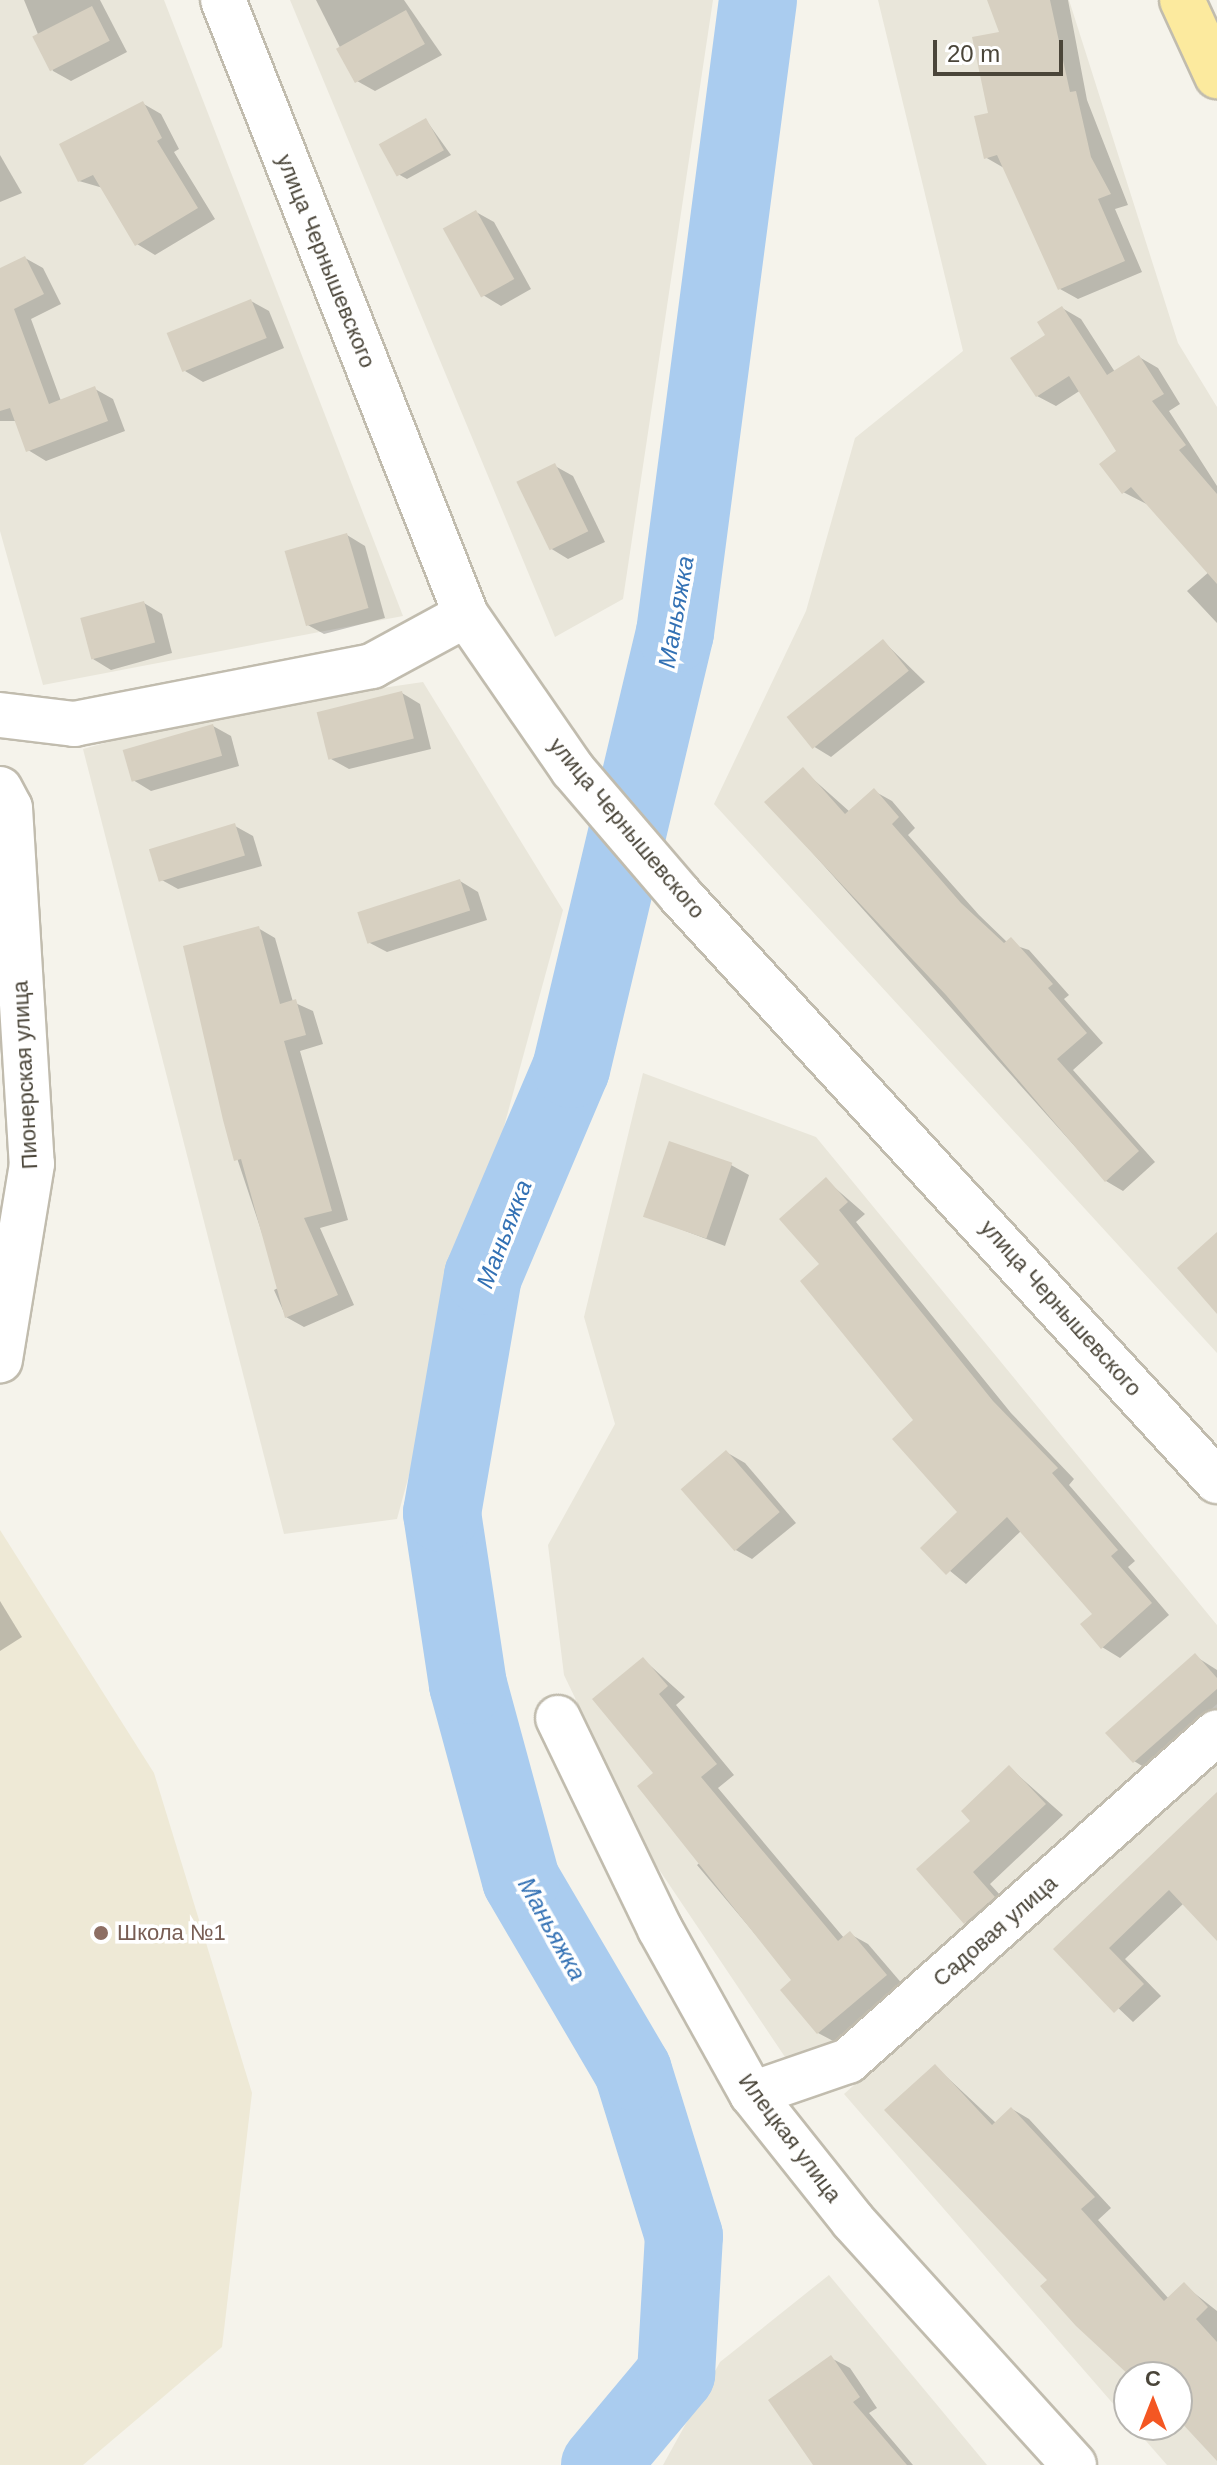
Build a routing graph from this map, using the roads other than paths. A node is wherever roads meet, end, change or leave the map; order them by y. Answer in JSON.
{"nodes":[{"id":1,"x":223,"y":0,"type":"edge"},
{"id":2,"x":1182,"y":0,"type":"edge"},
{"id":3,"x":1217,"y":76,"type":"edge"},
{"id":4,"x":466,"y":615,"type":"junction"},
{"id":5,"x":0,"y":715,"type":"edge"},
{"id":6,"x":0,"y":789,"type":"edge"},
{"id":7,"x":0,"y":1360,"type":"edge"},
{"id":8,"x":1217,"y":1481,"type":"edge"},
{"id":9,"x":558,"y":1718,"type":"dead end"},
{"id":10,"x":1217,"y":1732,"type":"edge"},
{"id":11,"x":752,"y":2094,"type":"junction"},
{"id":12,"x":1074,"y":2465,"type":"edge"}],
"edges":[{"from":1,"to":4,"type":"street","name":"улица Чернышевского"},
{"from":2,"to":3,"type":"main road"},
{"from":4,"to":5,"type":"street"},
{"from":4,"to":8,"type":"street","name":"улица Чернышевского"},
{"from":6,"to":7,"type":"street","name":"Пионерская улица"},
{"from":9,"to":11,"type":"street","name":"Илецкая улица"},
{"from":10,"to":11,"type":"street","name":"Садовая улица"},
{"from":11,"to":12,"type":"street","name":"Илецкая улица"}]}
